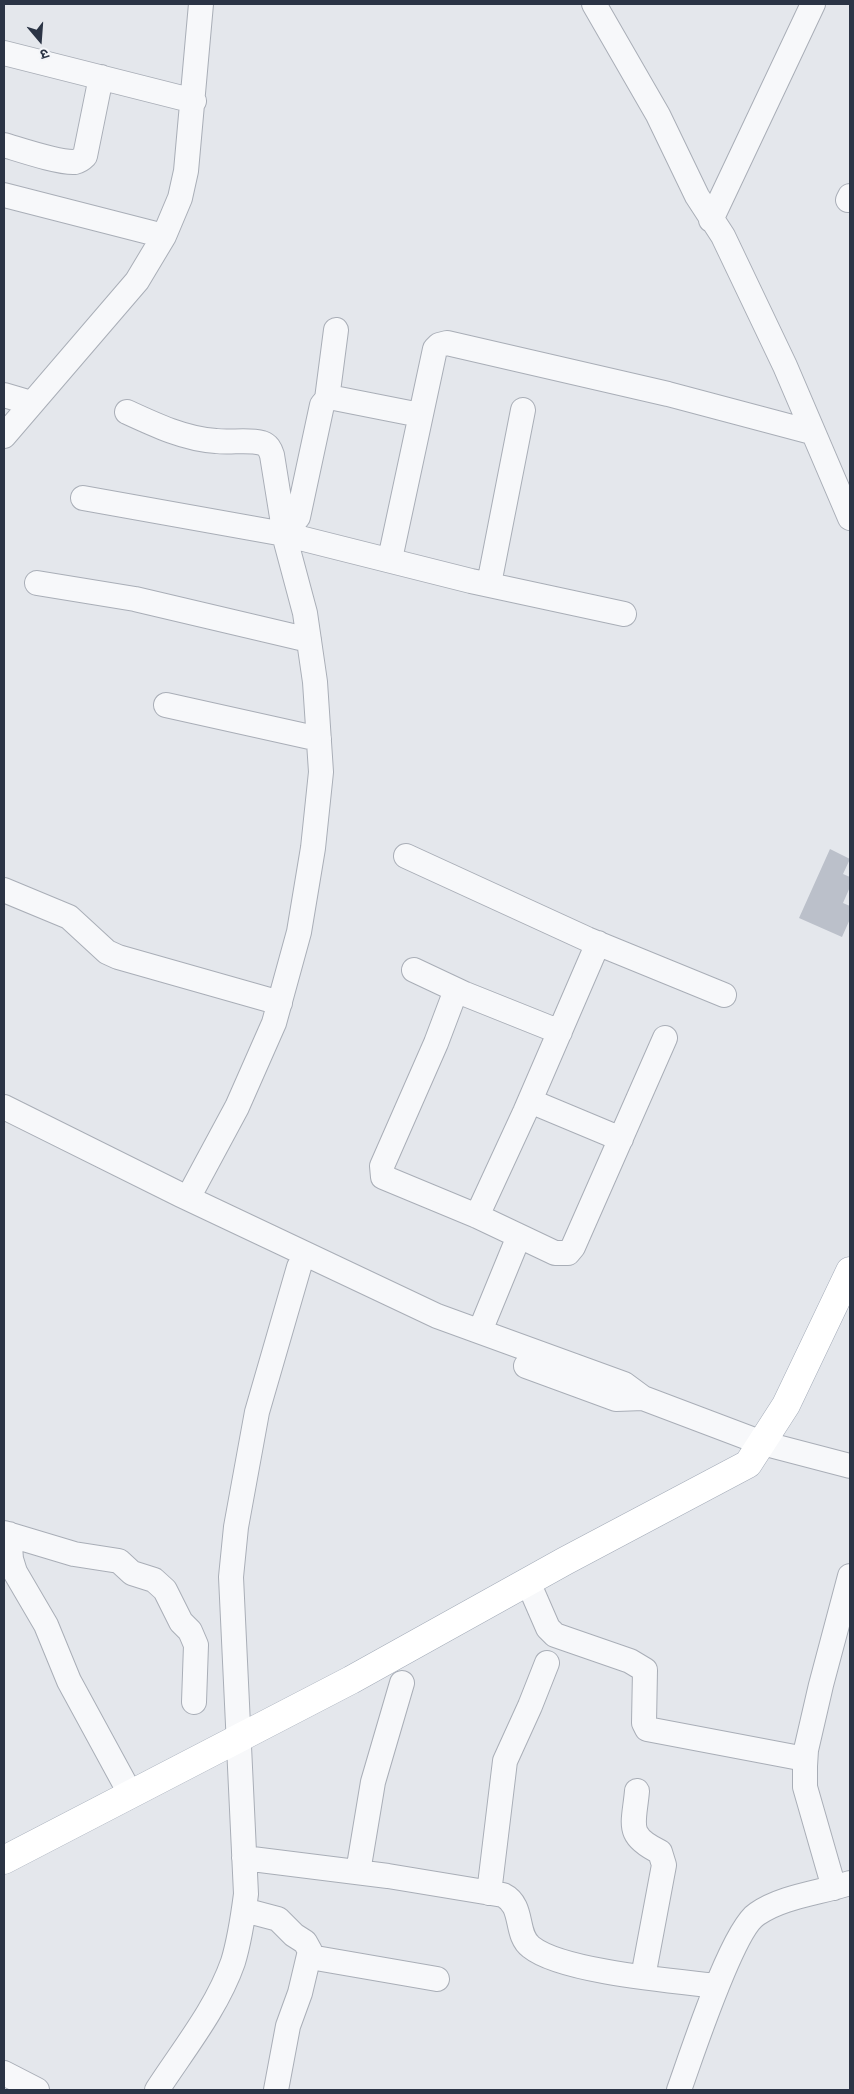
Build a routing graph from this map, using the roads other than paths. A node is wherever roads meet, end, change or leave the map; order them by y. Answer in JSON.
{"nodes":[{"id":1,"x":201,"y":4,"type":"edge"},
{"id":2,"x":594,"y":4,"type":"edge"},
{"id":3,"x":813,"y":4,"type":"edge"},
{"id":4,"x":4,"y":53,"type":"edge"},
{"id":5,"x":101,"y":77,"type":"junction"},
{"id":6,"x":194,"y":101,"type":"junction"},
{"id":7,"x":4,"y":145,"type":"edge"},
{"id":8,"x":4,"y":195,"type":"edge"},
{"id":9,"x":711,"y":220,"type":"junction"},
{"id":10,"x":164,"y":236,"type":"junction"},
{"id":11,"x":336,"y":330,"type":"dead end"},
{"id":12,"x":4,"y":394,"type":"edge"},
{"id":13,"x":327,"y":399,"type":"junction"},
{"id":14,"x":31,"y":403,"type":"junction"},
{"id":15,"x":523,"y":410,"type":"dead end"},
{"id":16,"x":127,"y":412,"type":"dead end"},
{"id":17,"x":420,"y":415,"type":"junction"},
{"id":18,"x":811,"y":432,"type":"junction"},
{"id":19,"x":4,"y":436,"type":"edge"},
{"id":20,"x":850,"y":473,"type":"edge"},
{"id":21,"x":83,"y":498,"type":"dead end"},
{"id":22,"x":846,"y":508,"type":"edge"},
{"id":23,"x":284,"y":530,"type":"junction"},
{"id":24,"x":390,"y":559,"type":"junction"},
{"id":25,"x":37,"y":584,"type":"dead end"},
{"id":26,"x":489,"y":584,"type":"junction"},
{"id":27,"x":624,"y":614,"type":"dead end"},
{"id":28,"x":309,"y":640,"type":"junction"},
{"id":29,"x":166,"y":705,"type":"dead end"},
{"id":30,"x":319,"y":739,"type":"junction"},
{"id":31,"x":406,"y":856,"type":"dead end"},
{"id":32,"x":4,"y":890,"type":"edge"},
{"id":33,"x":598,"y":944,"type":"junction"},
{"id":34,"x":414,"y":970,"type":"dead end"},
{"id":35,"x":456,"y":990,"type":"junction"},
{"id":36,"x":724,"y":995,"type":"dead end"},
{"id":37,"x":280,"y":1004,"type":"junction"},
{"id":38,"x":560,"y":1032,"type":"junction"},
{"id":39,"x":665,"y":1038,"type":"dead end"},
{"id":40,"x":530,"y":1101,"type":"junction"},
{"id":41,"x":4,"y":1107,"type":"edge"},
{"id":42,"x":4,"y":1124,"type":"edge"},
{"id":43,"x":621,"y":1139,"type":"junction"},
{"id":44,"x":188,"y":1198,"type":"junction"},
{"id":45,"x":477,"y":1216,"type":"junction"},
{"id":46,"x":519,"y":1236,"type":"junction"},
{"id":47,"x":299,"y":1267,"type":"junction"},
{"id":48,"x":850,"y":1271,"type":"edge"},
{"id":49,"x":480,"y":1332,"type":"junction"},
{"id":50,"x":643,"y":1398,"type":"junction"},
{"id":51,"x":762,"y":1444,"type":"junction"},
{"id":52,"x":850,"y":1466,"type":"edge"},
{"id":53,"x":6,"y":1534,"type":"edge"},
{"id":54,"x":850,"y":1576,"type":"edge"},
{"id":55,"x":528,"y":1582,"type":"junction"},
{"id":56,"x":547,"y":1663,"type":"dead end"},
{"id":57,"x":402,"y":1682,"type":"dead end"},
{"id":58,"x":194,"y":1702,"type":"dead end"},
{"id":59,"x":239,"y":1739,"type":"junction"},
{"id":60,"x":805,"y":1758,"type":"junction"},
{"id":61,"x":637,"y":1791,"type":"dead end"},
{"id":62,"x":131,"y":1794,"type":"junction"},
{"id":63,"x":244,"y":1858,"type":"junction"},
{"id":64,"x":4,"y":1860,"type":"edge"},
{"id":65,"x":358,"y":1872,"type":"junction"},
{"id":66,"x":842,"y":1885,"type":"edge"},
{"id":67,"x":489,"y":1894,"type":"junction"},
{"id":68,"x":244,"y":1910,"type":"junction"},
{"id":69,"x":310,"y":1957,"type":"junction"},
{"id":70,"x":642,"y":1977,"type":"junction"},
{"id":71,"x":437,"y":1979,"type":"dead end"},
{"id":72,"x":718,"y":1986,"type":"junction"},
{"id":73,"x":4,"y":2073,"type":"edge"},
{"id":74,"x":38,"y":2090,"type":"edge"},
{"id":75,"x":157,"y":2090,"type":"edge"},
{"id":76,"x":276,"y":2090,"type":"edge"},
{"id":77,"x":679,"y":2090,"type":"edge"}],
"edges":[{"from":1,"to":6,"type":"street"},
{"from":2,"to":9,"type":"street"},
{"from":3,"to":9,"type":"street"},
{"from":4,"to":5,"type":"street"},
{"from":5,"to":6,"type":"street"},
{"from":5,"to":7,"type":"street"},
{"from":6,"to":10,"type":"street"},
{"from":8,"to":10,"type":"street"},
{"from":9,"to":18,"type":"street"},
{"from":10,"to":14,"type":"street"},
{"from":11,"to":13,"type":"street"},
{"from":12,"to":14,"type":"street"},
{"from":13,"to":17,"type":"street"},
{"from":13,"to":23,"type":"street"},
{"from":14,"to":19,"type":"street"},
{"from":15,"to":26,"type":"street"},
{"from":16,"to":23,"type":"street"},
{"from":17,"to":18,"type":"street"},
{"from":17,"to":24,"type":"street"},
{"from":18,"to":22,"type":"street"},
{"from":20,"to":22,"type":"street"},
{"from":21,"to":23,"type":"street"},
{"from":23,"to":24,"type":"street"},
{"from":23,"to":28,"type":"street"},
{"from":24,"to":26,"type":"street"},
{"from":25,"to":28,"type":"street"},
{"from":26,"to":27,"type":"street"},
{"from":28,"to":30,"type":"street"},
{"from":29,"to":30,"type":"street"},
{"from":30,"to":37,"type":"street"},
{"from":31,"to":33,"type":"street"},
{"from":32,"to":37,"type":"street"},
{"from":33,"to":36,"type":"street"},
{"from":33,"to":38,"type":"street"},
{"from":34,"to":35,"type":"street"},
{"from":35,"to":38,"type":"street"},
{"from":35,"to":45,"type":"street"},
{"from":37,"to":44,"type":"street"},
{"from":38,"to":40,"type":"street"},
{"from":39,"to":43,"type":"street"},
{"from":40,"to":43,"type":"street"},
{"from":40,"to":45,"type":"street"},
{"from":41,"to":44,"type":"street"},
{"from":42,"to":47,"type":"street"},
{"from":43,"to":46,"type":"street"},
{"from":44,"to":49,"type":"street"},
{"from":45,"to":46,"type":"street"},
{"from":46,"to":49,"type":"street"},
{"from":47,"to":50,"type":"street"},
{"from":47,"to":59,"type":"street"},
{"from":48,"to":51,"type":"main road"},
{"from":49,"to":50,"type":"street"},
{"from":50,"to":51,"type":"street"},
{"from":51,"to":52,"type":"street"},
{"from":51,"to":55,"type":"main road"},
{"from":53,"to":58,"type":"street"},
{"from":53,"to":62,"type":"street"},
{"from":54,"to":60,"type":"street"},
{"from":55,"to":59,"type":"main road"},
{"from":55,"to":60,"type":"street"},
{"from":56,"to":67,"type":"street"},
{"from":57,"to":65,"type":"street"},
{"from":59,"to":62,"type":"main road"},
{"from":59,"to":63,"type":"street"},
{"from":60,"to":66,"type":"street"},
{"from":61,"to":70,"type":"street"},
{"from":62,"to":64,"type":"main road"},
{"from":63,"to":65,"type":"street"},
{"from":63,"to":68,"type":"street"},
{"from":65,"to":67,"type":"street"},
{"from":66,"to":72,"type":"street"},
{"from":67,"to":70,"type":"street"},
{"from":68,"to":69,"type":"street"},
{"from":68,"to":75,"type":"street"},
{"from":69,"to":71,"type":"street"},
{"from":69,"to":76,"type":"street"},
{"from":70,"to":72,"type":"street"},
{"from":72,"to":77,"type":"street"},
{"from":73,"to":74,"type":"street"}]}
